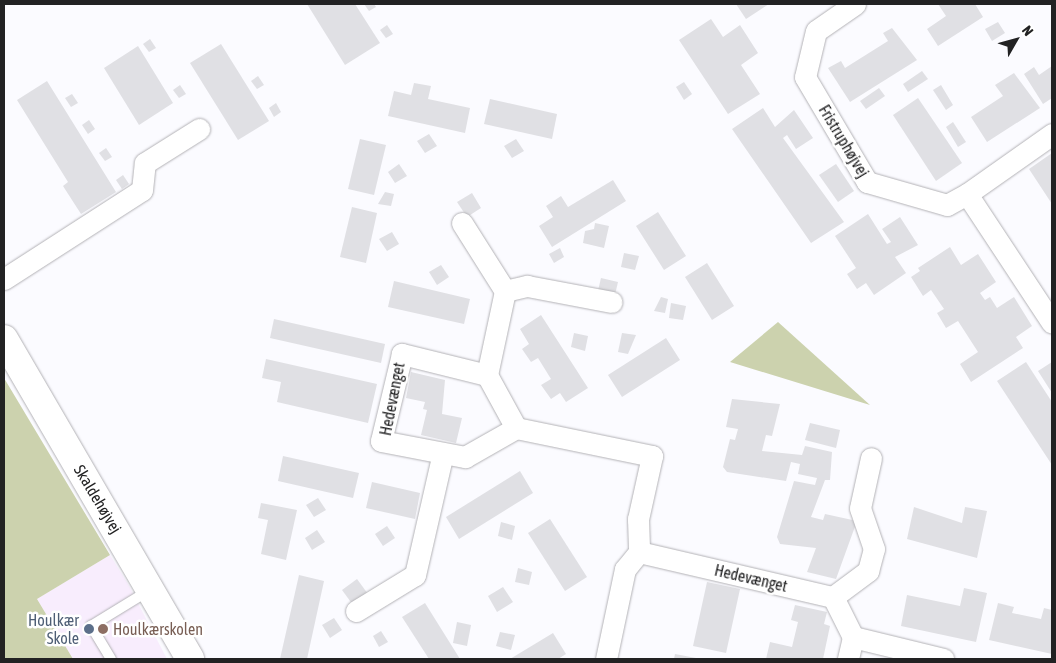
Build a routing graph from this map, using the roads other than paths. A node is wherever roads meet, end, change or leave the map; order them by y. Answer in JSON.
{"nodes":[{"id":1,"x":844,"y":7,"type":"edge"},
{"id":2,"x":199,"y":129,"type":"dead end"},
{"id":3,"x":1052,"y":134,"type":"edge"},
{"id":4,"x":967,"y":194,"type":"junction"},
{"id":5,"x":462,"y":224,"type":"dead end"},
{"id":6,"x":4,"y":278,"type":"edge"},
{"id":7,"x":505,"y":291,"type":"junction"},
{"id":8,"x":612,"y":302,"type":"dead end"},
{"id":9,"x":1052,"y":324,"type":"edge"},
{"id":10,"x":4,"y":339,"type":"edge"},
{"id":11,"x":486,"y":375,"type":"junction"},
{"id":12,"x":516,"y":428,"type":"junction"},
{"id":13,"x":443,"y":453,"type":"junction"},
{"id":14,"x":871,"y":458,"type":"dead end"},
{"id":15,"x":639,"y":552,"type":"junction"},
{"id":16,"x":151,"y":589,"type":"junction"},
{"id":17,"x":833,"y":597,"type":"junction"},
{"id":18,"x":356,"y":611,"type":"dead end"},
{"id":19,"x":853,"y":637,"type":"junction"},
{"id":20,"x":111,"y":659,"type":"edge"},
{"id":21,"x":190,"y":659,"type":"edge"},
{"id":22,"x":606,"y":659,"type":"edge"},
{"id":23,"x":848,"y":659,"type":"edge"},
{"id":24,"x":943,"y":659,"type":"edge"}],
"edges":[{"from":1,"to":4,"type":"street","name":"Fristruphøjvej"},
{"from":2,"to":6,"type":"street"},
{"from":3,"to":4,"type":"street","name":"Fristruphøjvej"},
{"from":4,"to":9,"type":"street"},
{"from":5,"to":7,"type":"street"},
{"from":7,"to":8,"type":"street"},
{"from":7,"to":11,"type":"street"},
{"from":10,"to":16,"type":"street","name":"Skaldehøjvej"},
{"from":11,"to":12,"type":"street"},
{"from":11,"to":13,"type":"street","name":"Hedevænget"},
{"from":12,"to":13,"type":"street","name":"Hedevænget"},
{"from":12,"to":15,"type":"street"},
{"from":13,"to":18,"type":"street"},
{"from":14,"to":17,"type":"street"},
{"from":15,"to":17,"type":"street","name":"Hedevænget"},
{"from":15,"to":22,"type":"street"},
{"from":16,"to":20,"type":"lane"},
{"from":16,"to":21,"type":"street","name":"Skaldehøjvej"},
{"from":17,"to":19,"type":"street"},
{"from":19,"to":23,"type":"street"},
{"from":19,"to":24,"type":"street"}]}
